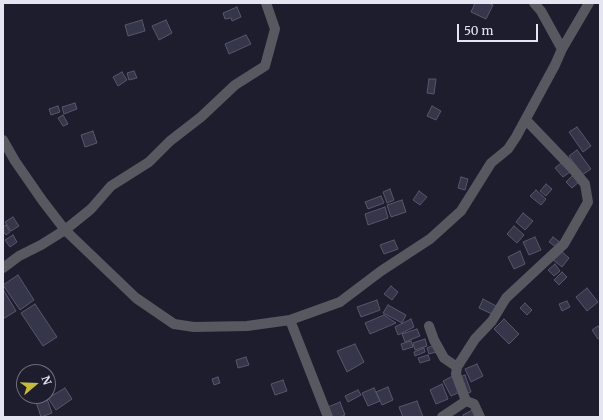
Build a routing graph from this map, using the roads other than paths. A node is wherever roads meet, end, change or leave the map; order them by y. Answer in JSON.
{"nodes":[{"id":1,"x":266,"y":3,"type":"edge"},
{"id":2,"x":534,"y":3,"type":"edge"},
{"id":3,"x":589,"y":3,"type":"edge"},
{"id":4,"x":562,"y":49,"type":"junction"},
{"id":5,"x":526,"y":120,"type":"junction"},
{"id":6,"x":3,"y":140,"type":"edge"},
{"id":7,"x":65,"y":230,"type":"junction"},
{"id":8,"x":3,"y":268,"type":"edge"},
{"id":9,"x":290,"y":320,"type":"junction"},
{"id":10,"x":430,"y":326,"type":"dead end"},
{"id":11,"x":457,"y":367,"type":"junction"},
{"id":12,"x":466,"y":401,"type":"junction"},
{"id":13,"x":328,"y":417,"type":"edge"},
{"id":14,"x":442,"y":417,"type":"edge"},
{"id":15,"x":480,"y":417,"type":"edge"}],
"edges":[{"from":1,"to":7,"type":"street"},
{"from":2,"to":4,"type":"street"},
{"from":3,"to":4,"type":"street"},
{"from":4,"to":5,"type":"street"},
{"from":5,"to":9,"type":"street"},
{"from":5,"to":11,"type":"street"},
{"from":6,"to":7,"type":"street"},
{"from":7,"to":8,"type":"street"},
{"from":7,"to":9,"type":"street"},
{"from":9,"to":13,"type":"street"},
{"from":10,"to":11,"type":"street"},
{"from":11,"to":12,"type":"street"},
{"from":12,"to":14,"type":"street"},
{"from":12,"to":15,"type":"street"}]}
